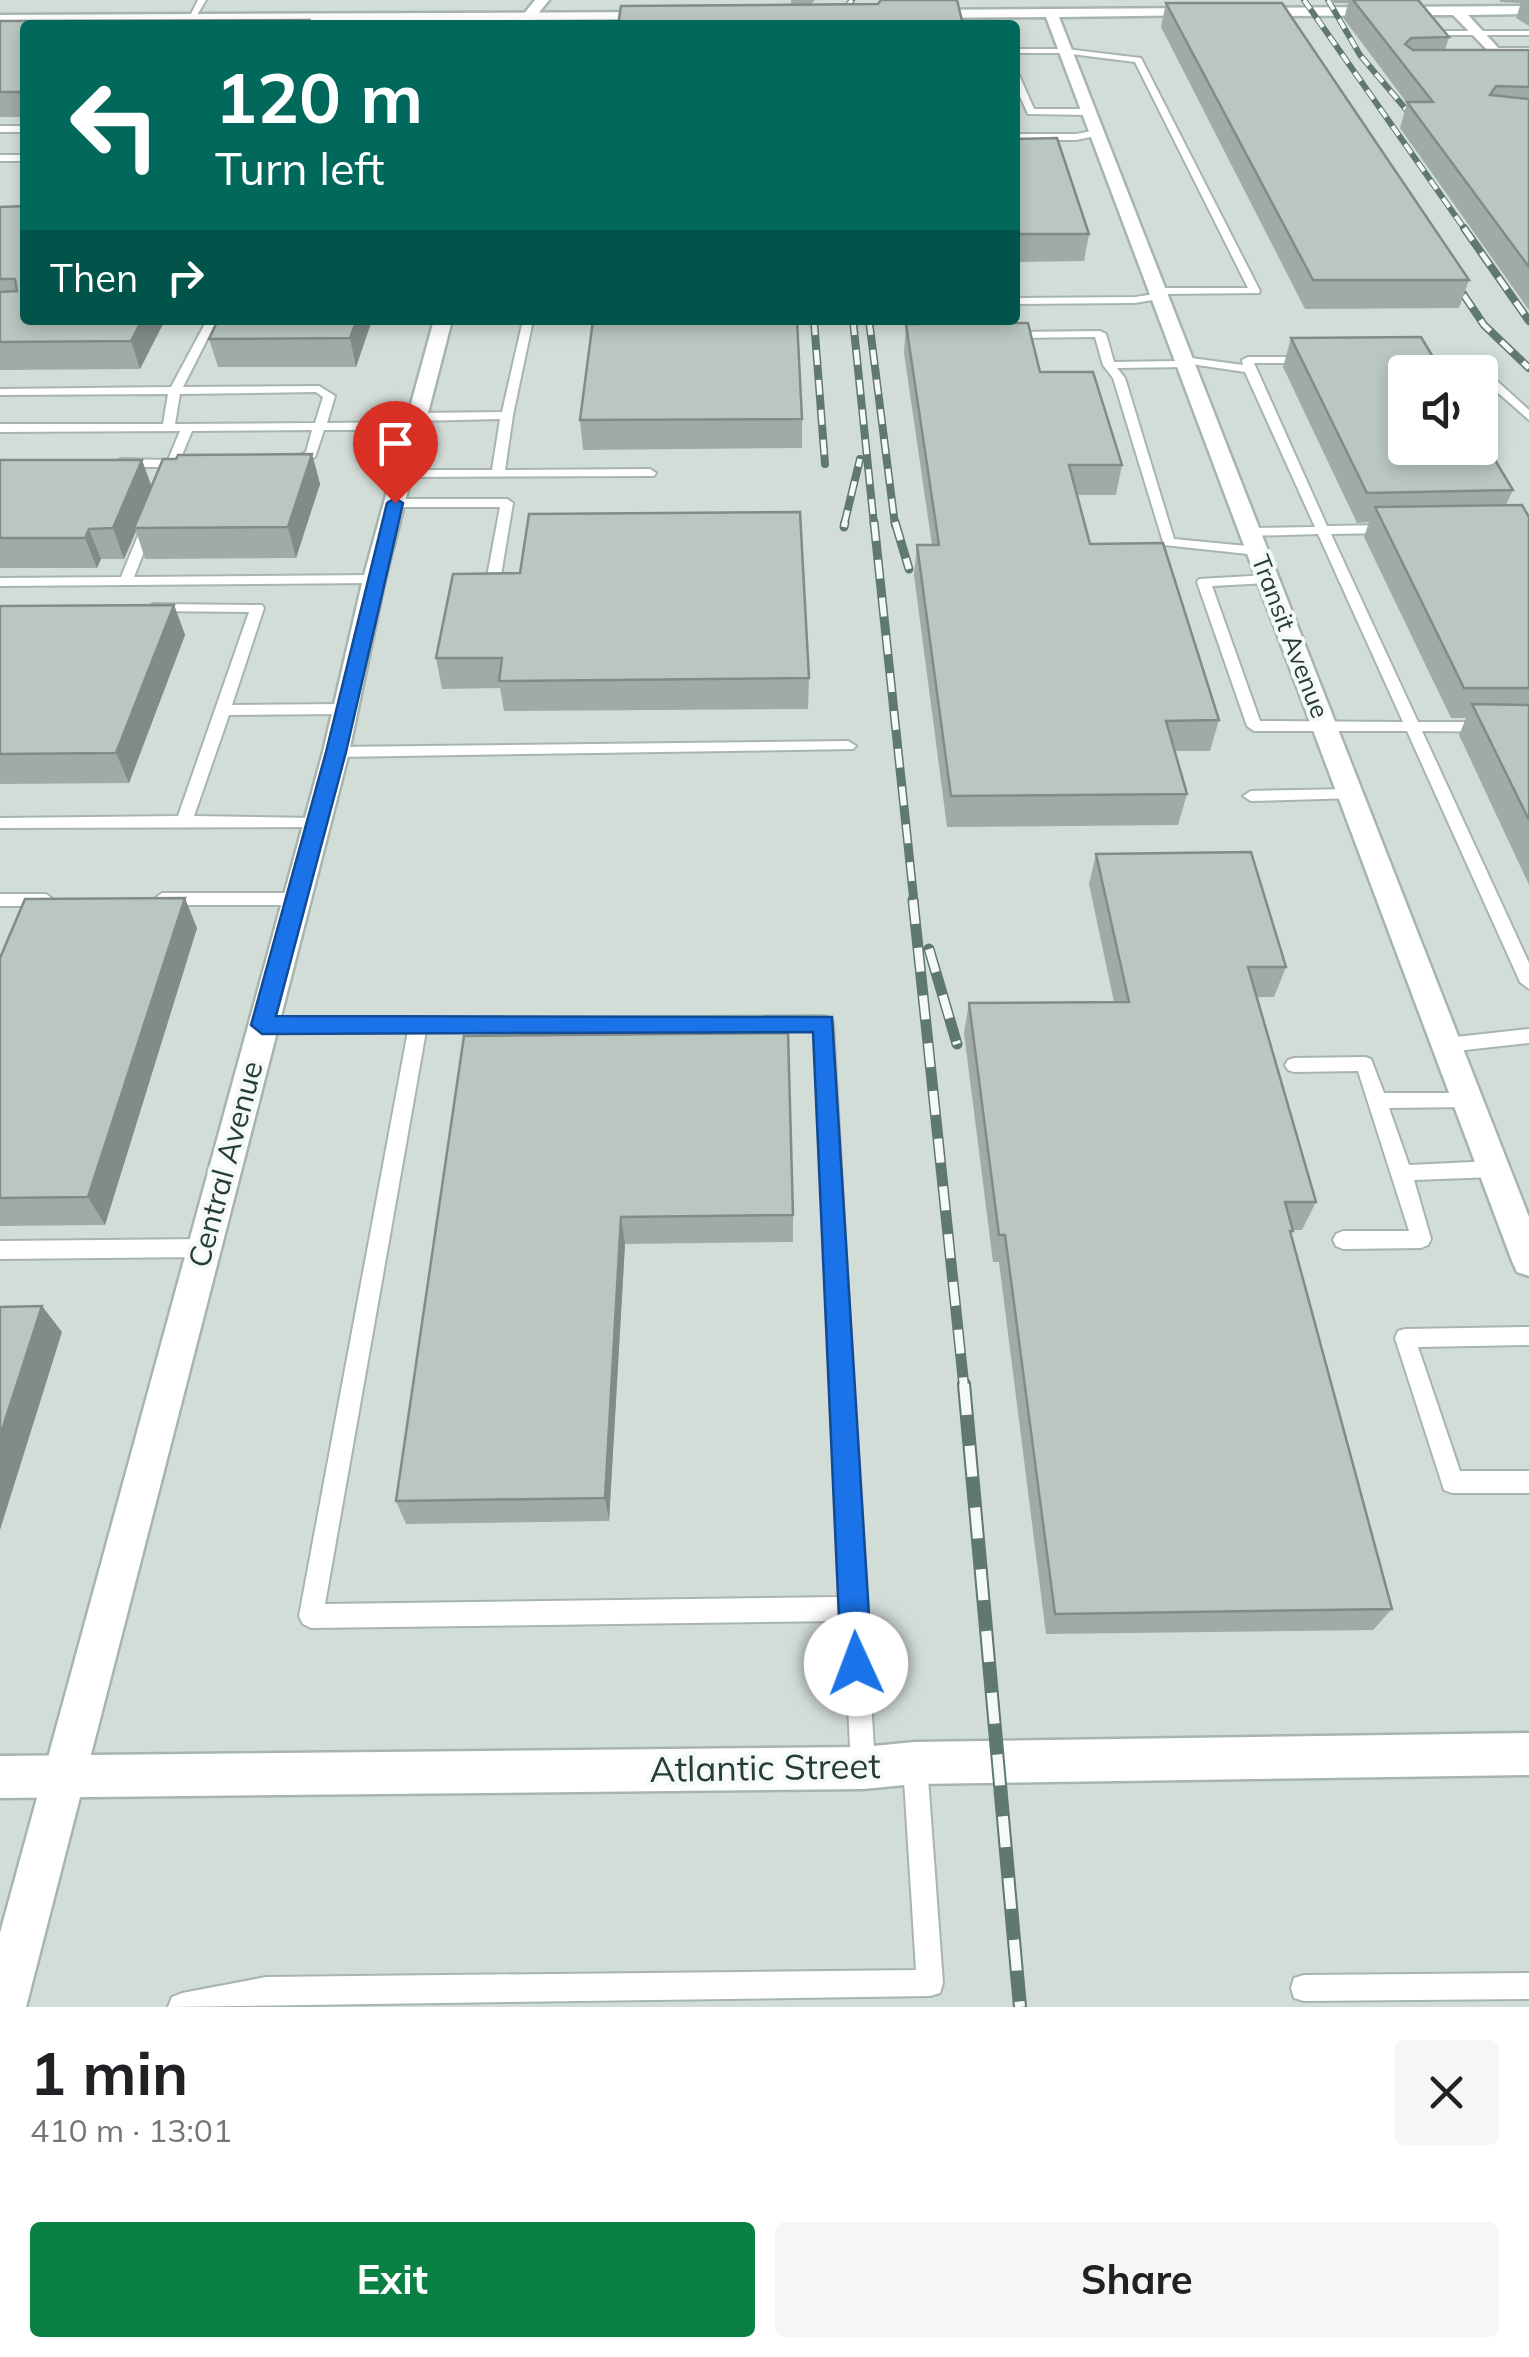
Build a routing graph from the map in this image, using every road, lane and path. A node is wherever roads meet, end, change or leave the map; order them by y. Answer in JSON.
{"nodes":[{"id":1,"x":202,"y":0,"type":"edge"},
{"id":2,"x":367,"y":0,"type":"edge"},
{"id":3,"x":387,"y":0,"type":"edge"},
{"id":4,"x":542,"y":0,"type":"edge"},
{"id":5,"x":1456,"y":10,"type":"junction"},
{"id":6,"x":1529,"y":10,"type":"edge"},
{"id":7,"x":1216,"y":12,"type":"edge"},
{"id":8,"x":1236,"y":12,"type":"edge"},
{"id":9,"x":1051,"y":13,"type":"junction"},
{"id":10,"x":901,"y":14,"type":"edge"},
{"id":11,"x":682,"y":15,"type":"edge"},
{"id":12,"x":191,"y":18,"type":"junction"},
{"id":13,"x":0,"y":19,"type":"edge"},
{"id":14,"x":295,"y":20,"type":"edge"},
{"id":15,"x":524,"y":20,"type":"edge"},
{"id":16,"x":1428,"y":33,"type":"edge"},
{"id":17,"x":1476,"y":33,"type":"junction"},
{"id":18,"x":1529,"y":33,"type":"edge"},
{"id":19,"x":1529,"y":50,"type":"edge"},
{"id":20,"x":1020,"y":52,"type":"edge"},
{"id":21,"x":1066,"y":52,"type":"junction"},
{"id":22,"x":1488,"y":55,"type":"junction"},
{"id":23,"x":1513,"y":67,"type":"edge"},
{"id":24,"x":1020,"y":87,"type":"edge"},
{"id":25,"x":1093,"y":122,"type":"junction"},
{"id":26,"x":1020,"y":137,"type":"edge"},
{"id":27,"x":1159,"y":294,"type":"junction"},
{"id":28,"x":1020,"y":300,"type":"edge"},
{"id":29,"x":209,"y":325,"type":"edge"},
{"id":30,"x":441,"y":325,"type":"edge"},
{"id":31,"x":527,"y":325,"type":"edge"},
{"id":32,"x":988,"y":336,"type":"edge"},
{"id":33,"x":1327,"y":360,"type":"edge"},
{"id":34,"x":1185,"y":362,"type":"junction"},
{"id":35,"x":1109,"y":365,"type":"junction"},
{"id":36,"x":1249,"y":369,"type":"junction"},
{"id":37,"x":1498,"y":388,"type":"edge"},
{"id":38,"x":176,"y":390,"type":"junction"},
{"id":39,"x":0,"y":392,"type":"edge"},
{"id":40,"x":508,"y":415,"type":"junction"},
{"id":41,"x":1529,"y":416,"type":"edge"},
{"id":42,"x":415,"y":421,"type":"junction"},
{"id":43,"x":322,"y":426,"type":"junction"},
{"id":44,"x":169,"y":427,"type":"junction"},
{"id":45,"x":0,"y":428,"type":"edge"},
{"id":46,"x":187,"y":428,"type":"junction"},
{"id":47,"x":104,"y":463,"type":"edge"},
{"id":48,"x":269,"y":463,"type":"edge"},
{"id":49,"x":173,"y":464,"type":"junction"},
{"id":50,"x":192,"y":464,"type":"edge"},
{"id":51,"x":650,"y":472,"type":"dead end"},
{"id":52,"x":498,"y":473,"type":"junction"},
{"id":53,"x":166,"y":481,"type":"edge"},
{"id":54,"x":398,"y":488,"type":"junction"},
{"id":55,"x":153,"y":514,"type":"edge"},
{"id":56,"x":1398,"y":528,"type":"edge"},
{"id":57,"x":1322,"y":530,"type":"junction"},
{"id":58,"x":502,"y":535,"type":"junction"},
{"id":59,"x":521,"y":535,"type":"edge"},
{"id":60,"x":1254,"y":542,"type":"junction"},
{"id":61,"x":1268,"y":579,"type":"junction"},
{"id":62,"x":374,"y":580,"type":"junction"},
{"id":63,"x":126,"y":581,"type":"junction"},
{"id":64,"x":0,"y":582,"type":"edge"},
{"id":65,"x":490,"y":595,"type":"edge"},
{"id":66,"x":141,"y":608,"type":"edge"},
{"id":67,"x":346,"y":709,"type":"junction"},
{"id":68,"x":222,"y":710,"type":"junction"},
{"id":69,"x":1325,"y":724,"type":"junction"},
{"id":70,"x":1529,"y":727,"type":"edge"},
{"id":71,"x":1414,"y":730,"type":"junction"},
{"id":72,"x":848,"y":746,"type":"dead end"},
{"id":73,"x":336,"y":752,"type":"junction"},
{"id":74,"x":1352,"y":794,"type":"junction"},
{"id":75,"x":1250,"y":796,"type":"dead end"},
{"id":76,"x":184,"y":821,"type":"junction"},
{"id":77,"x":0,"y":823,"type":"edge"},
{"id":78,"x":317,"y":823,"type":"junction"},
{"id":79,"x":152,"y":899,"type":"edge"},
{"id":80,"x":296,"y":899,"type":"junction"},
{"id":81,"x":0,"y":900,"type":"edge"},
{"id":82,"x":57,"y":900,"type":"edge"},
{"id":83,"x":1529,"y":982,"type":"edge"},
{"id":84,"x":262,"y":1025,"type":"junction"},
{"id":85,"x":418,"y":1025,"type":"junction"},
{"id":86,"x":1529,"y":1036,"type":"edge"},
{"id":87,"x":1447,"y":1045,"type":"junction"},
{"id":88,"x":1294,"y":1065,"type":"dead end"},
{"id":89,"x":1468,"y":1100,"type":"junction"},
{"id":90,"x":1378,"y":1102,"type":"junction"},
{"id":91,"x":1494,"y":1169,"type":"junction"},
{"id":92,"x":1402,"y":1173,"type":"junction"},
{"id":93,"x":1343,"y":1240,"type":"dead end"},
{"id":94,"x":203,"y":1248,"type":"junction"},
{"id":95,"x":0,"y":1250,"type":"edge"},
{"id":96,"x":1529,"y":1260,"type":"edge"},
{"id":97,"x":1529,"y":1336,"type":"edge"},
{"id":98,"x":1529,"y":1482,"type":"edge"},
{"id":99,"x":855,"y":1610,"type":"junction"},
{"id":100,"x":1529,"y":1754,"type":"edge"},
{"id":101,"x":914,"y":1763,"type":"junction"},
{"id":102,"x":863,"y":1768,"type":"junction"},
{"id":103,"x":63,"y":1776,"type":"junction"},
{"id":104,"x":0,"y":1777,"type":"edge"},
{"id":105,"x":1529,"y":1986,"type":"edge"},
{"id":106,"x":1304,"y":1988,"type":"dead end"},
{"id":107,"x":3,"y":2007,"type":"edge"},
{"id":108,"x":182,"y":2007,"type":"edge"}],
"edges":[{"from":1,"to":12,"type":"lane"},
{"from":2,"to":3,"type":"lane"},
{"from":4,"to":15,"type":"street"},
{"from":5,"to":6,"type":"street"},
{"from":5,"to":8,"type":"street"},
{"from":5,"to":17,"type":"street"},
{"from":7,"to":9,"type":"street"},
{"from":9,"to":10,"type":"street"},
{"from":9,"to":21,"type":"street","name":"Transit Avenue"},
{"from":11,"to":15,"type":"street"},
{"from":12,"to":13,"type":"street"},
{"from":12,"to":14,"type":"street"},
{"from":16,"to":17,"type":"lane"},
{"from":17,"to":18,"type":"lane"},
{"from":17,"to":22,"type":"street"},
{"from":19,"to":22,"type":"lane"},
{"from":20,"to":21,"type":"lane"},
{"from":21,"to":25,"type":"street","name":"Transit Avenue"},
{"from":21,"to":27,"type":"lane"},
{"from":22,"to":23,"type":"street"},
{"from":24,"to":25,"type":"lane"},
{"from":25,"to":26,"type":"lane"},
{"from":25,"to":27,"type":"street","name":"Transit Avenue"},
{"from":27,"to":28,"type":"lane"},
{"from":27,"to":34,"type":"street","name":"Transit Avenue"},
{"from":29,"to":38,"type":"lane"},
{"from":30,"to":42,"type":"street","name":"Central Avenue"},
{"from":31,"to":40,"type":"lane"},
{"from":32,"to":35,"type":"lane"},
{"from":33,"to":36,"type":"lane"},
{"from":34,"to":35,"type":"lane"},
{"from":34,"to":36,"type":"lane"},
{"from":34,"to":60,"type":"street","name":"Transit Avenue"},
{"from":35,"to":60,"type":"lane"},
{"from":36,"to":57,"type":"lane"},
{"from":37,"to":41,"type":"lane"},
{"from":38,"to":39,"type":"lane"},
{"from":38,"to":43,"type":"lane"},
{"from":38,"to":44,"type":"lane"},
{"from":40,"to":42,"type":"lane"},
{"from":40,"to":52,"type":"lane"},
{"from":42,"to":43,"type":"lane"},
{"from":42,"to":54,"type":"street","name":"Central Avenue"},
{"from":43,"to":46,"type":"lane"},
{"from":43,"to":48,"type":"lane"},
{"from":44,"to":45,"type":"lane"},
{"from":44,"to":46,"type":"lane"},
{"from":46,"to":49,"type":"lane"},
{"from":47,"to":49,"type":"lane"},
{"from":49,"to":50,"type":"lane"},
{"from":49,"to":53,"type":"lane"},
{"from":51,"to":52,"type":"lane"},
{"from":52,"to":54,"type":"lane"},
{"from":54,"to":58,"type":"lane"},
{"from":54,"to":62,"type":"street","name":"Central Avenue"},
{"from":55,"to":63,"type":"lane"},
{"from":56,"to":57,"type":"lane"},
{"from":57,"to":60,"type":"lane"},
{"from":57,"to":71,"type":"lane"},
{"from":58,"to":59,"type":"lane"},
{"from":58,"to":65,"type":"lane"},
{"from":60,"to":61,"type":"street","name":"Transit Avenue"},
{"from":61,"to":69,"type":"street","name":"Transit Avenue"},
{"from":61,"to":69,"type":"lane"},
{"from":62,"to":63,"type":"lane"},
{"from":62,"to":67,"type":"street","name":"Central Avenue"},
{"from":63,"to":64,"type":"lane"},
{"from":66,"to":68,"type":"lane"},
{"from":67,"to":68,"type":"lane"},
{"from":67,"to":73,"type":"street","name":"Central Avenue"},
{"from":68,"to":76,"type":"lane"},
{"from":69,"to":71,"type":"lane"},
{"from":69,"to":74,"type":"street","name":"Transit Avenue"},
{"from":70,"to":71,"type":"lane"},
{"from":71,"to":83,"type":"lane"},
{"from":72,"to":73,"type":"lane"},
{"from":73,"to":78,"type":"street","name":"Central Avenue"},
{"from":74,"to":75,"type":"lane"},
{"from":74,"to":87,"type":"street","name":"Transit Avenue"},
{"from":76,"to":77,"type":"lane"},
{"from":76,"to":78,"type":"lane"},
{"from":78,"to":80,"type":"street","name":"Central Avenue"},
{"from":79,"to":80,"type":"lane"},
{"from":80,"to":84,"type":"street","name":"Central Avenue"},
{"from":81,"to":82,"type":"lane"},
{"from":84,"to":85,"type":"lane"},
{"from":84,"to":94,"type":"street","name":"Central Avenue"},
{"from":85,"to":99,"type":"lane"},
{"from":85,"to":99,"type":"lane"},
{"from":86,"to":87,"type":"lane"},
{"from":87,"to":89,"type":"street","name":"Transit Avenue"},
{"from":88,"to":90,"type":"lane"},
{"from":89,"to":90,"type":"lane"},
{"from":89,"to":91,"type":"street","name":"Transit Avenue"},
{"from":90,"to":92,"type":"lane"},
{"from":91,"to":92,"type":"lane"},
{"from":91,"to":96,"type":"street","name":"Transit Avenue"},
{"from":92,"to":93,"type":"lane"},
{"from":94,"to":95,"type":"lane"},
{"from":94,"to":103,"type":"street","name":"Central Avenue"},
{"from":97,"to":98,"type":"lane"},
{"from":99,"to":102,"type":"lane"},
{"from":100,"to":101,"type":"street","name":"Atlantic Street"},
{"from":101,"to":102,"type":"street","name":"Atlantic Street"},
{"from":101,"to":108,"type":"lane"},
{"from":102,"to":103,"type":"street","name":"Atlantic Street"},
{"from":103,"to":104,"type":"street","name":"Atlantic Street"},
{"from":103,"to":107,"type":"street","name":"Central Avenue"},
{"from":105,"to":106,"type":"lane"}]}
